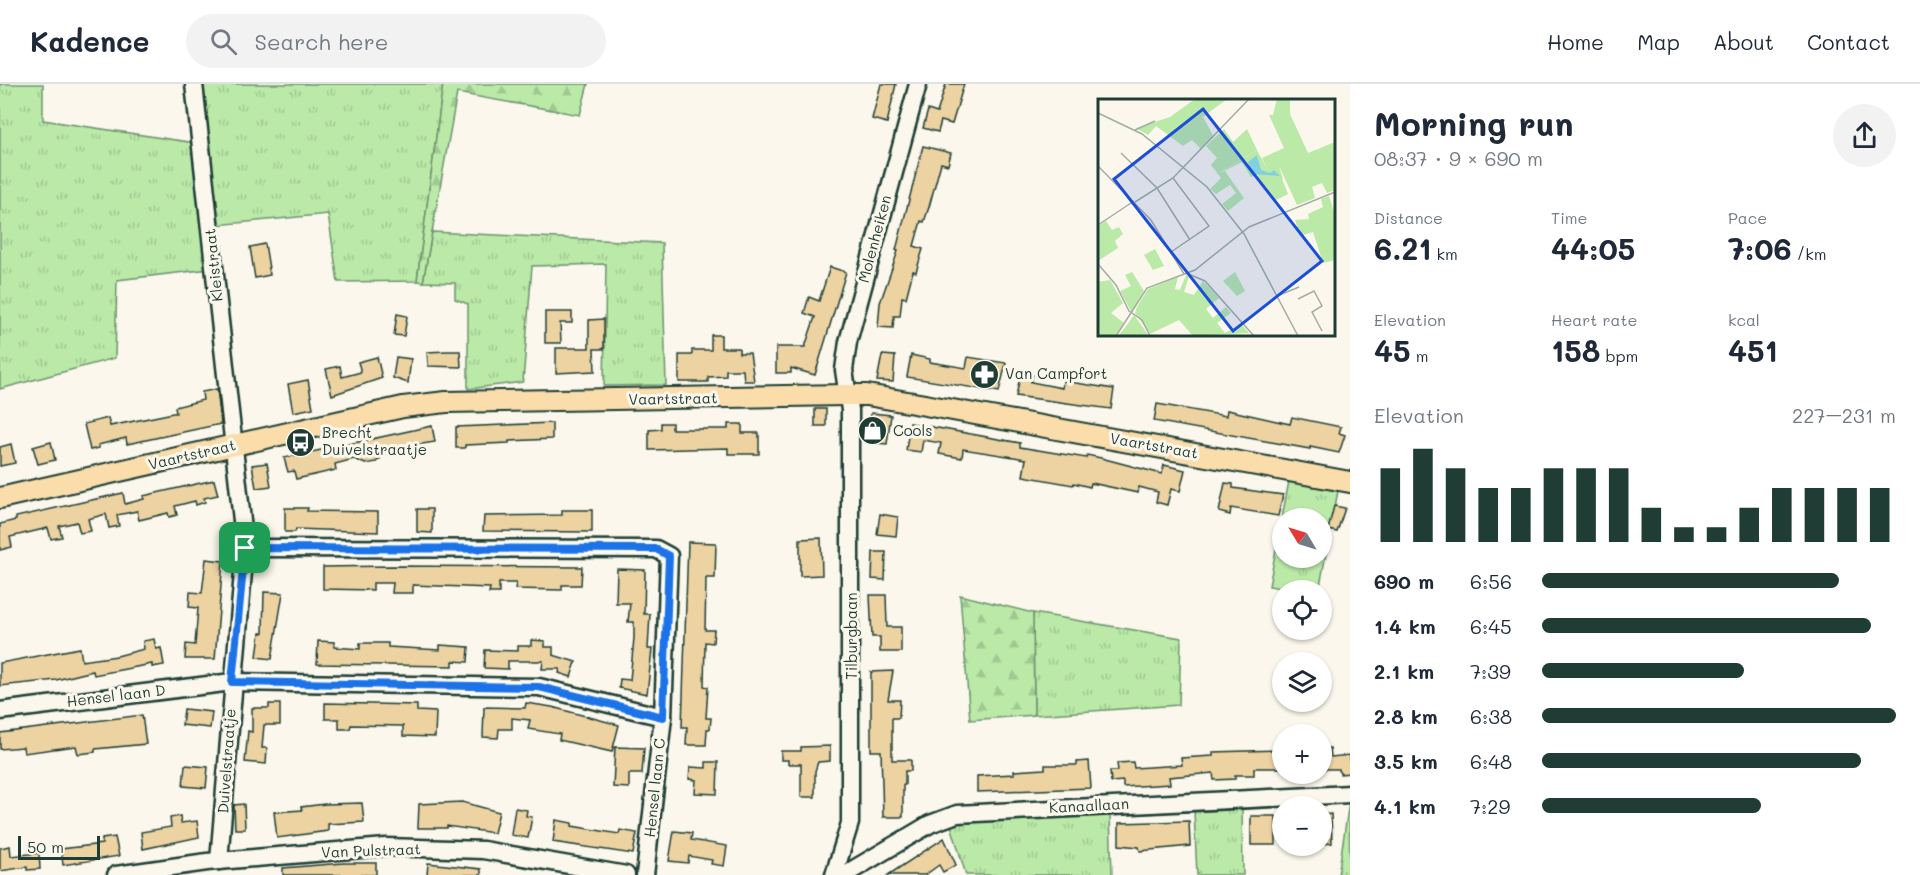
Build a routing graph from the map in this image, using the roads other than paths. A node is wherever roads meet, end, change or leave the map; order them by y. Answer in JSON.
{"nodes":[{"id":1,"x":194,"y":84,"type":"edge"},
{"id":2,"x":918,"y":84,"type":"edge"},
{"id":3,"x":846,"y":395,"type":"junction"},
{"id":4,"x":234,"y":446,"type":"junction"},
{"id":5,"x":1349,"y":479,"type":"edge"},
{"id":6,"x":0,"y":498,"type":"edge"},
{"id":7,"x":245,"y":548,"type":"junction"},
{"id":8,"x":232,"y":682,"type":"junction"},
{"id":9,"x":0,"y":711,"type":"edge"},
{"id":10,"x":663,"y":717,"type":"junction"},
{"id":11,"x":1350,"y":794,"type":"edge"},
{"id":12,"x":211,"y":866,"type":"edge"},
{"id":13,"x":116,"y":875,"type":"edge"},
{"id":14,"x":626,"y":875,"type":"edge"},
{"id":15,"x":645,"y":875,"type":"edge"},
{"id":16,"x":834,"y":875,"type":"edge"},
{"id":17,"x":844,"y":875,"type":"edge"}],
"edges":[{"from":1,"to":4,"type":"street","name":"Kleistraat"},
{"from":2,"to":3,"type":"street","name":"Molenheiken"},
{"from":3,"to":4,"type":"main road","name":"Vaartstraat"},
{"from":3,"to":5,"type":"main road","name":"Vaartstraat"},
{"from":3,"to":16,"type":"street","name":"Tilburgbaan"},
{"from":4,"to":6,"type":"main road","name":"Vaartstraat"},
{"from":4,"to":7,"type":"street","name":"Duivelstraatje"},
{"from":7,"to":8,"type":"street","name":"Duivelstraatje"},
{"from":7,"to":10,"type":"street","name":"Hensel laan C"},
{"from":8,"to":9,"type":"street","name":"Hensel laan D"},
{"from":8,"to":10,"type":"street","name":"Hensel laan D"},
{"from":8,"to":12,"type":"street","name":"Duivelstraatje"},
{"from":10,"to":15,"type":"street","name":"Hensel laan C"},
{"from":11,"to":17,"type":"street","name":"Kanaallaan"},
{"from":12,"to":13,"type":"street","name":"Van Pulstraat"},
{"from":12,"to":14,"type":"street","name":"Van Pulstraat"}]}
